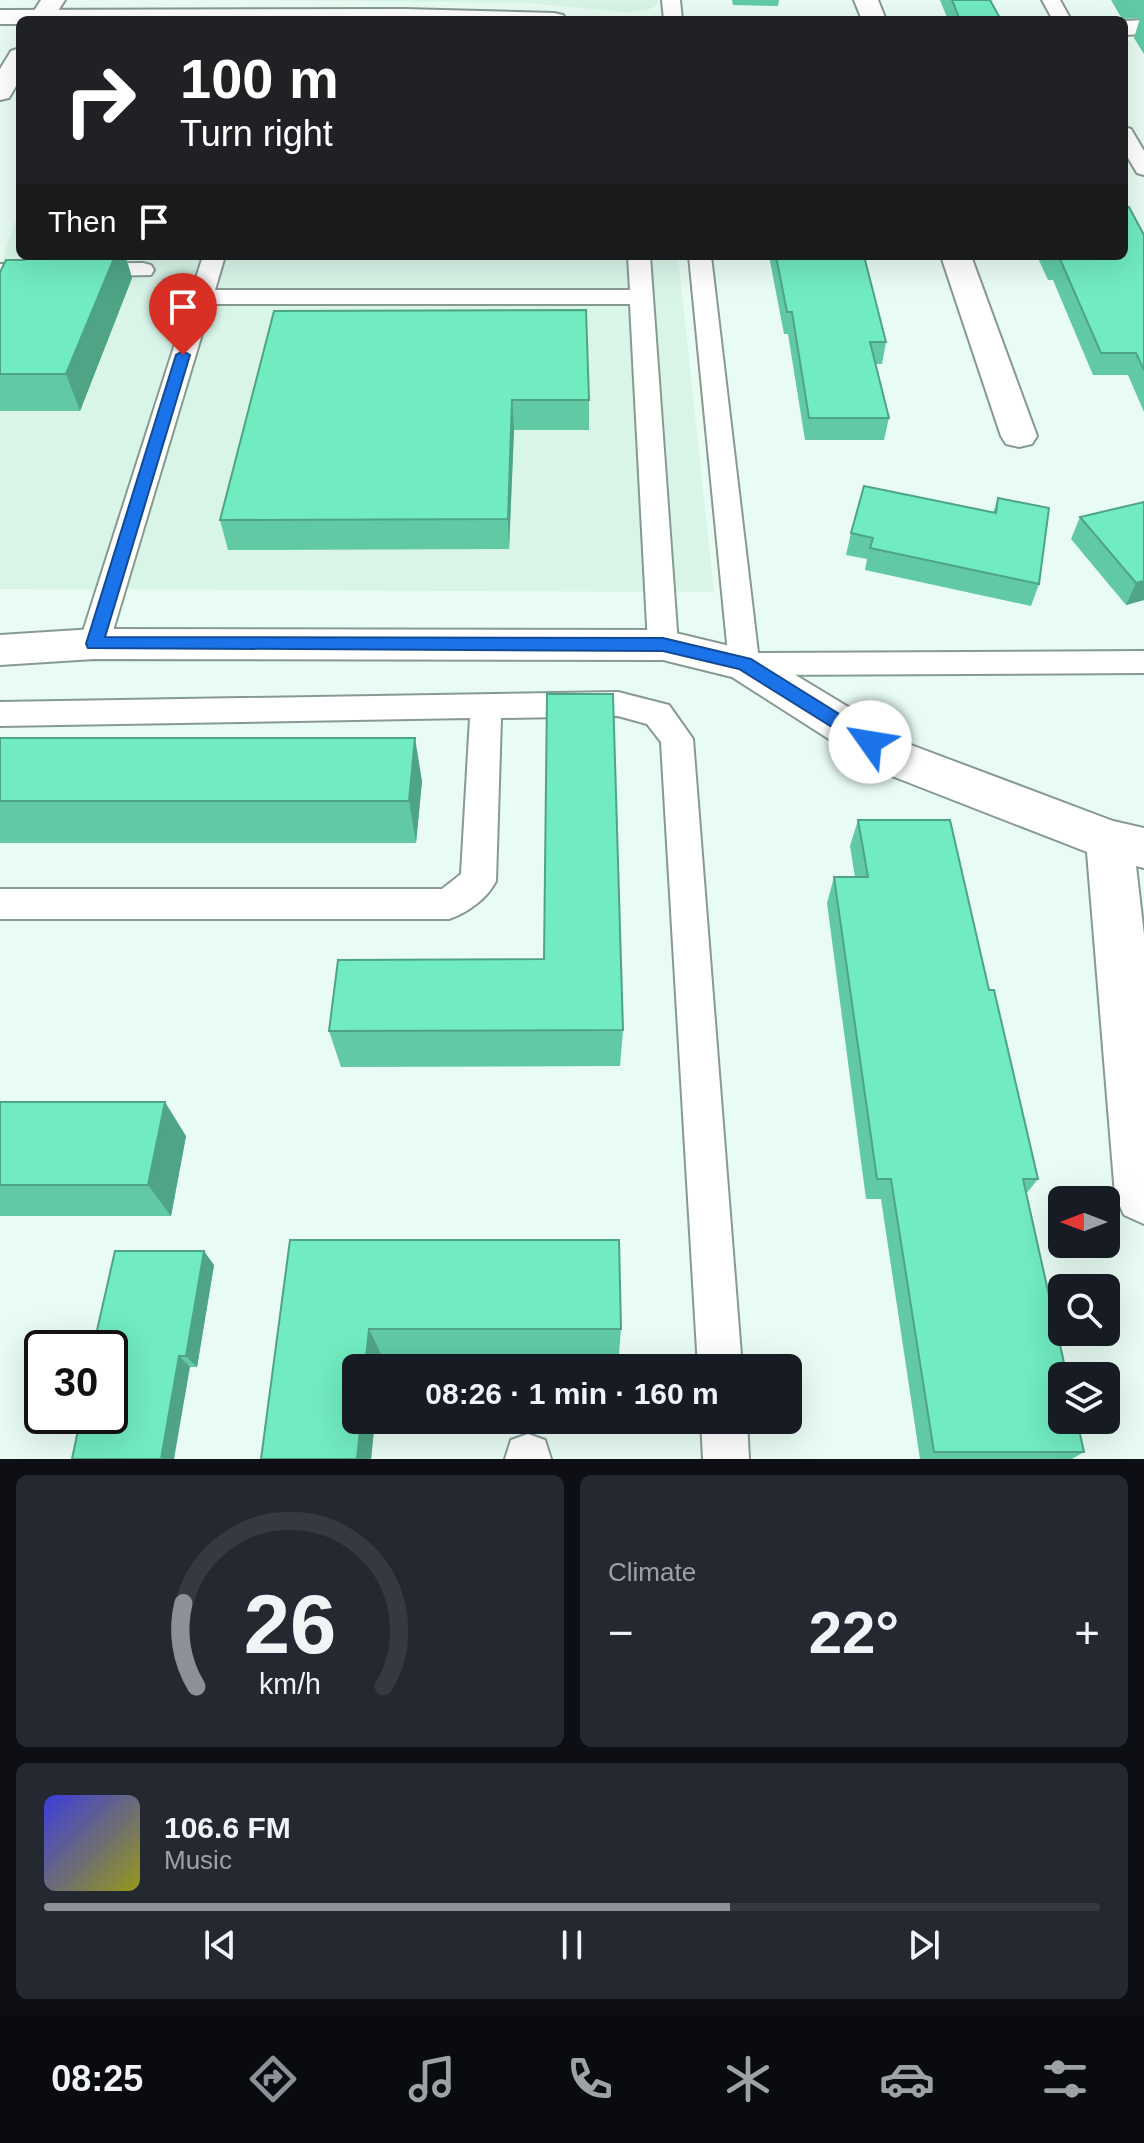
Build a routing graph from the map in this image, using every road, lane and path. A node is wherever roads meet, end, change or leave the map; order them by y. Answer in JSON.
{"nodes":[{"id":1,"x":45,"y":12,"type":"edge"},
{"id":2,"x":404,"y":16,"type":"edge"},
{"id":3,"x":0,"y":17,"type":"edge"},
{"id":4,"x":16,"y":63,"type":"edge"},
{"id":5,"x":0,"y":92,"type":"edge"},
{"id":6,"x":1128,"y":140,"type":"edge"},
{"id":7,"x":1144,"y":169,"type":"edge"},
{"id":8,"x":213,"y":260,"type":"edge"},
{"id":9,"x":639,"y":260,"type":"edge"},
{"id":10,"x":700,"y":260,"type":"edge"},
{"id":11,"x":957,"y":260,"type":"edge"},
{"id":12,"x":143,"y":270,"type":"dead end"},
{"id":13,"x":0,"y":271,"type":"edge"},
{"id":14,"x":201,"y":297,"type":"junction"},
{"id":15,"x":642,"y":297,"type":"junction"},
{"id":16,"x":1019,"y":436,"type":"dead end"},
{"id":17,"x":94,"y":644,"type":"junction"},
{"id":18,"x":663,"y":645,"type":"junction"},
{"id":19,"x":0,"y":650,"type":"edge"},
{"id":20,"x":1144,"y":662,"type":"edge"},
{"id":21,"x":744,"y":664,"type":"junction"},
{"id":22,"x":486,"y":707,"type":"junction"},
{"id":23,"x":0,"y":714,"type":"edge"},
{"id":24,"x":1127,"y":844,"type":"edge"},
{"id":25,"x":0,"y":904,"type":"edge"},
{"id":26,"x":1144,"y":1195,"type":"edge"},
{"id":27,"x":719,"y":1354,"type":"edge"},
{"id":28,"x":725,"y":1434,"type":"edge"},
{"id":29,"x":726,"y":1459,"type":"edge"}],
"edges":[{"from":1,"to":2,"type":"street"},
{"from":1,"to":3,"type":"street"},
{"from":4,"to":5,"type":"street"},
{"from":6,"to":7,"type":"lane"},
{"from":8,"to":14,"type":"lane"},
{"from":9,"to":15,"type":"lane"},
{"from":10,"to":21,"type":"lane"},
{"from":11,"to":16,"type":"street"},
{"from":12,"to":13,"type":"lane"},
{"from":14,"to":15,"type":"lane"},
{"from":14,"to":17,"type":"lane"},
{"from":15,"to":18,"type":"lane"},
{"from":17,"to":18,"type":"street"},
{"from":17,"to":19,"type":"street"},
{"from":18,"to":21,"type":"street"},
{"from":20,"to":21,"type":"lane"},
{"from":21,"to":24,"type":"street"},
{"from":22,"to":23,"type":"lane"},
{"from":22,"to":25,"type":"lane"},
{"from":22,"to":27,"type":"lane"},
{"from":24,"to":26,"type":"street"},
{"from":28,"to":29,"type":"lane"}]}
